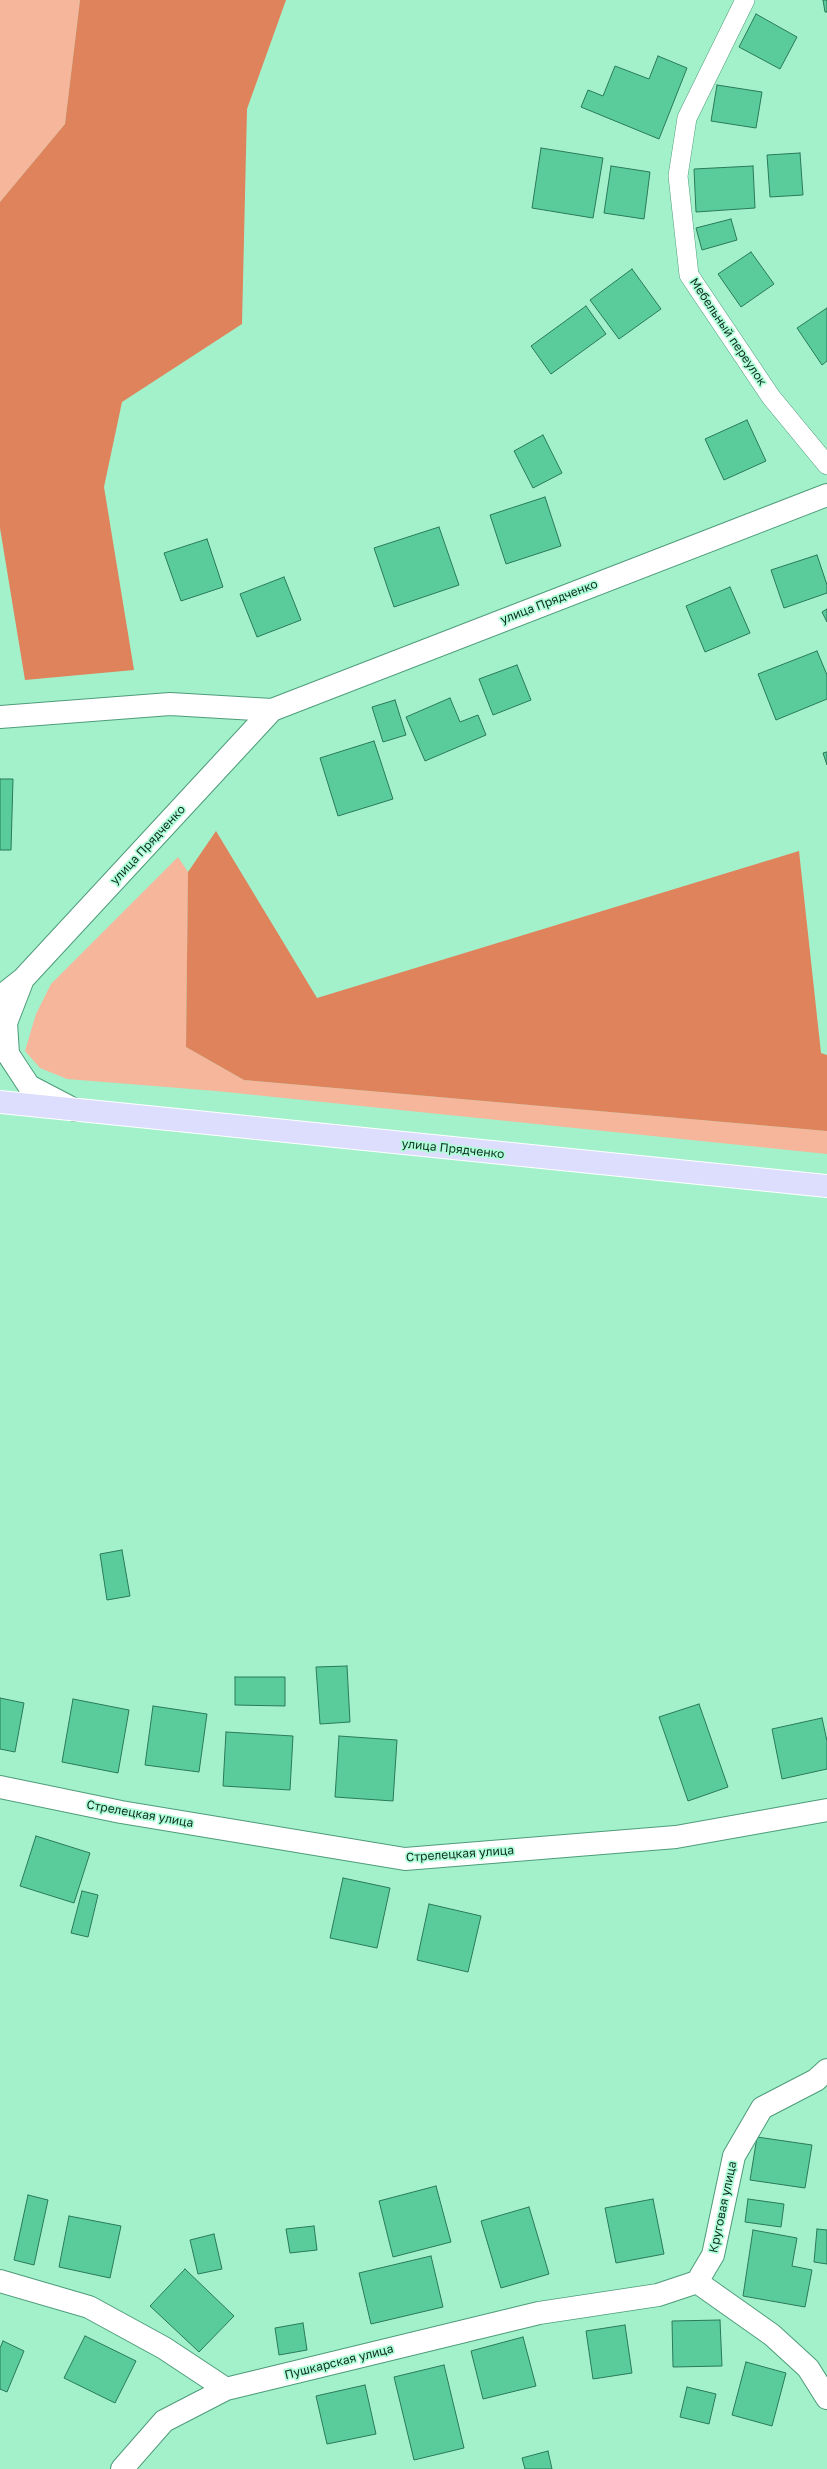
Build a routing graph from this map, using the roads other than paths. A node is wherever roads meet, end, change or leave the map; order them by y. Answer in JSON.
{"nodes":[{"id":1,"x":745,"y":0,"type":"edge"},
{"id":2,"x":827,"y":465,"type":"edge"},
{"id":3,"x":827,"y":495,"type":"edge"},
{"id":4,"x":272,"y":710,"type":"junction"},
{"id":5,"x":0,"y":717,"type":"edge"},
{"id":6,"x":23,"y":979,"type":"junction"},
{"id":7,"x":0,"y":997,"type":"edge"},
{"id":8,"x":0,"y":1102,"type":"edge"},
{"id":9,"x":78,"y":1111,"type":"junction"},
{"id":10,"x":827,"y":1186,"type":"edge"},
{"id":11,"x":0,"y":1786,"type":"edge"},
{"id":12,"x":827,"y":1810,"type":"edge"},
{"id":13,"x":827,"y":2070,"type":"edge"},
{"id":14,"x":0,"y":2281,"type":"edge"},
{"id":15,"x":697,"y":2282,"type":"junction"},
{"id":16,"x":226,"y":2389,"type":"junction"},
{"id":17,"x":827,"y":2398,"type":"edge"},
{"id":18,"x":122,"y":2469,"type":"edge"}],
"edges":[{"from":1,"to":2,"type":"lane","name":"Мебельный переулок"},
{"from":3,"to":4,"type":"street","name":"улица Прядченко"},
{"from":4,"to":5,"type":"street","name":"улица Прядченко"},
{"from":4,"to":6,"type":"street","name":"улица Прядченко"},
{"from":6,"to":7,"type":"street","name":"улица Прядченко"},
{"from":6,"to":9,"type":"street","name":"улица Прядченко"},
{"from":8,"to":9,"type":"main road","name":"улица Прядченко"},
{"from":9,"to":10,"type":"main road","name":"улица Прядченко"},
{"from":11,"to":12,"type":"street","name":"Стрелецкая улица"},
{"from":13,"to":15,"type":"street","name":"Круговая улица"},
{"from":14,"to":16,"type":"street"},
{"from":15,"to":16,"type":"street","name":"Пушкарская улица"},
{"from":15,"to":17,"type":"street"},
{"from":16,"to":18,"type":"street","name":"Пушкарская улица"}]}
